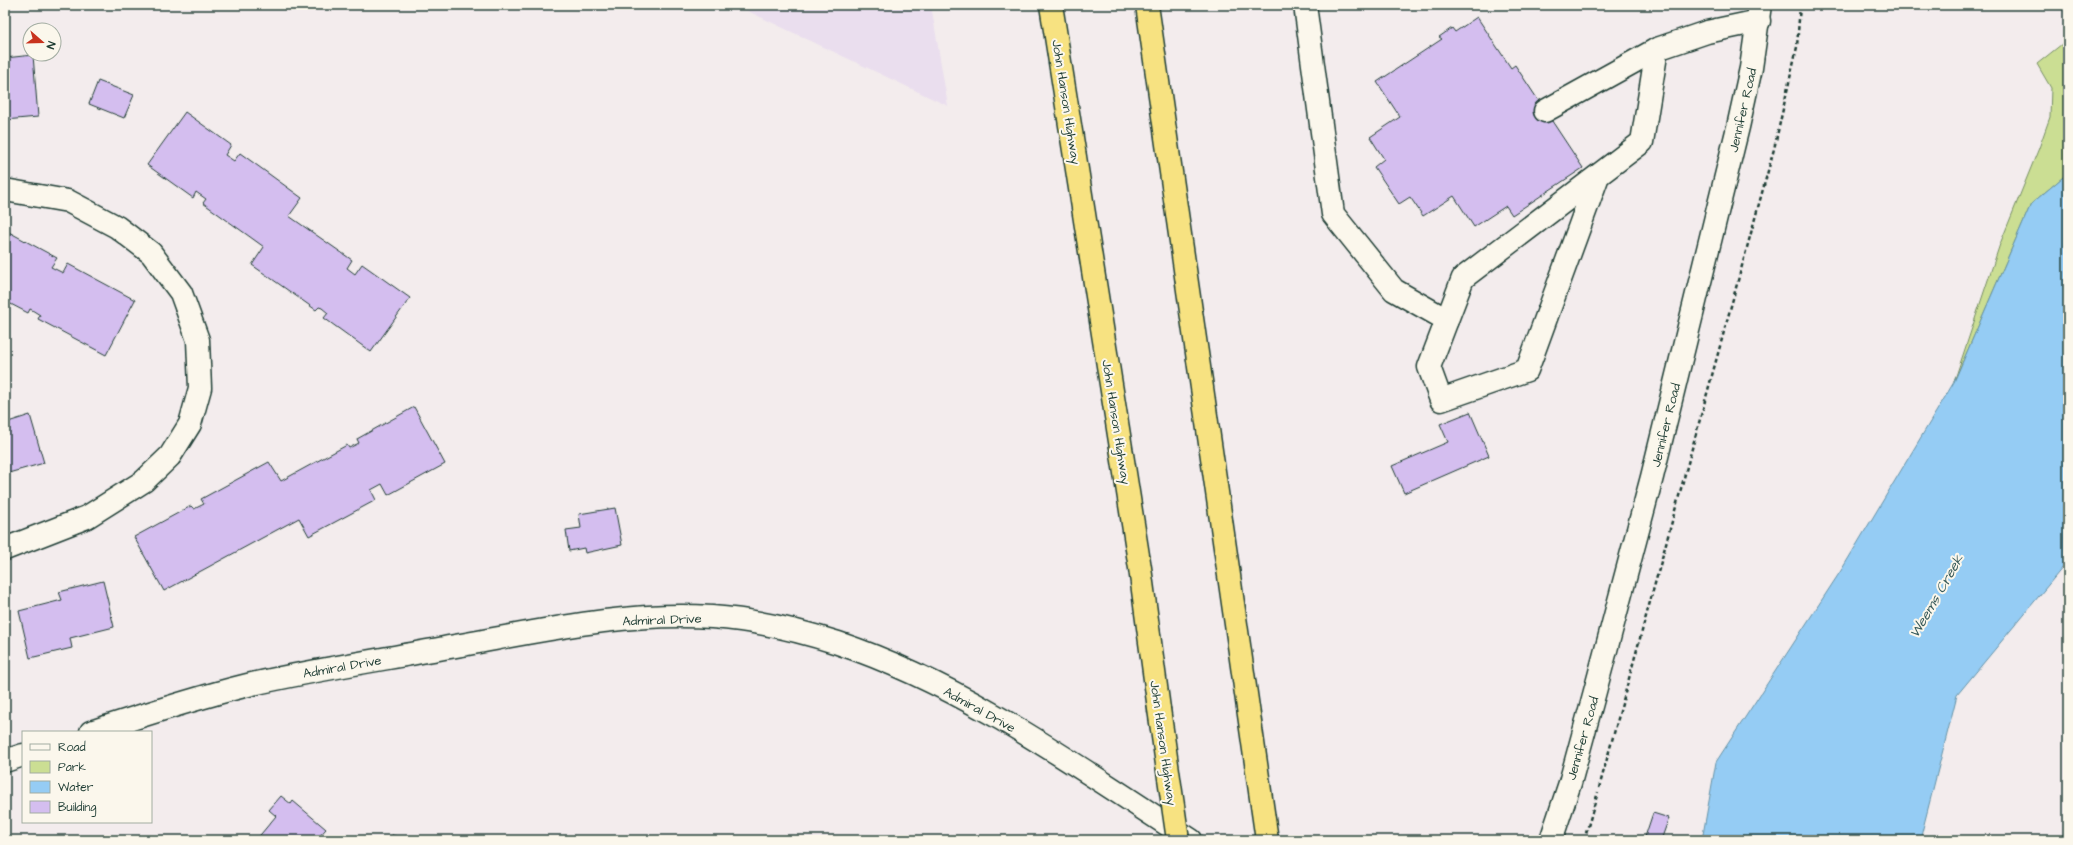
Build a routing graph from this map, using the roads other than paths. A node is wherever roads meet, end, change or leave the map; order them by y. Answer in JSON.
{"nodes":[{"id":1,"x":1051,"y":5,"type":"edge"},
{"id":2,"x":1147,"y":5,"type":"edge"},
{"id":3,"x":1305,"y":5,"type":"edge"},
{"id":4,"x":1759,"y":13,"type":"edge"},
{"id":5,"x":1657,"y":49,"type":"junction"},
{"id":6,"x":1545,"y":110,"type":"dead end"},
{"id":7,"x":1598,"y":176,"type":"junction"},
{"id":8,"x":5,"y":190,"type":"edge"},
{"id":9,"x":1447,"y":320,"type":"junction"},
{"id":10,"x":5,"y":549,"type":"edge"},
{"id":11,"x":94,"y":731,"type":"edge"},
{"id":12,"x":22,"y":755,"type":"edge"},
{"id":13,"x":5,"y":761,"type":"edge"},
{"id":14,"x":1178,"y":840,"type":"edge"},
{"id":15,"x":1191,"y":840,"type":"edge"},
{"id":16,"x":1267,"y":840,"type":"edge"},
{"id":17,"x":1551,"y":840,"type":"edge"}],
"edges":[{"from":1,"to":14,"type":"highway","name":"John Hanson Highway","bridge":true},
{"from":2,"to":16,"type":"highway"},
{"from":3,"to":9,"type":"street"},
{"from":4,"to":5,"type":"street"},
{"from":4,"to":17,"type":"street","name":"Jennifer Road"},
{"from":5,"to":6,"type":"street"},
{"from":5,"to":7,"type":"street"},
{"from":7,"to":9,"type":"street"},
{"from":7,"to":9,"type":"street"},
{"from":8,"to":10,"type":"street"},
{"from":11,"to":15,"type":"street","name":"Admiral Drive"},
{"from":12,"to":13,"type":"street"}]}
